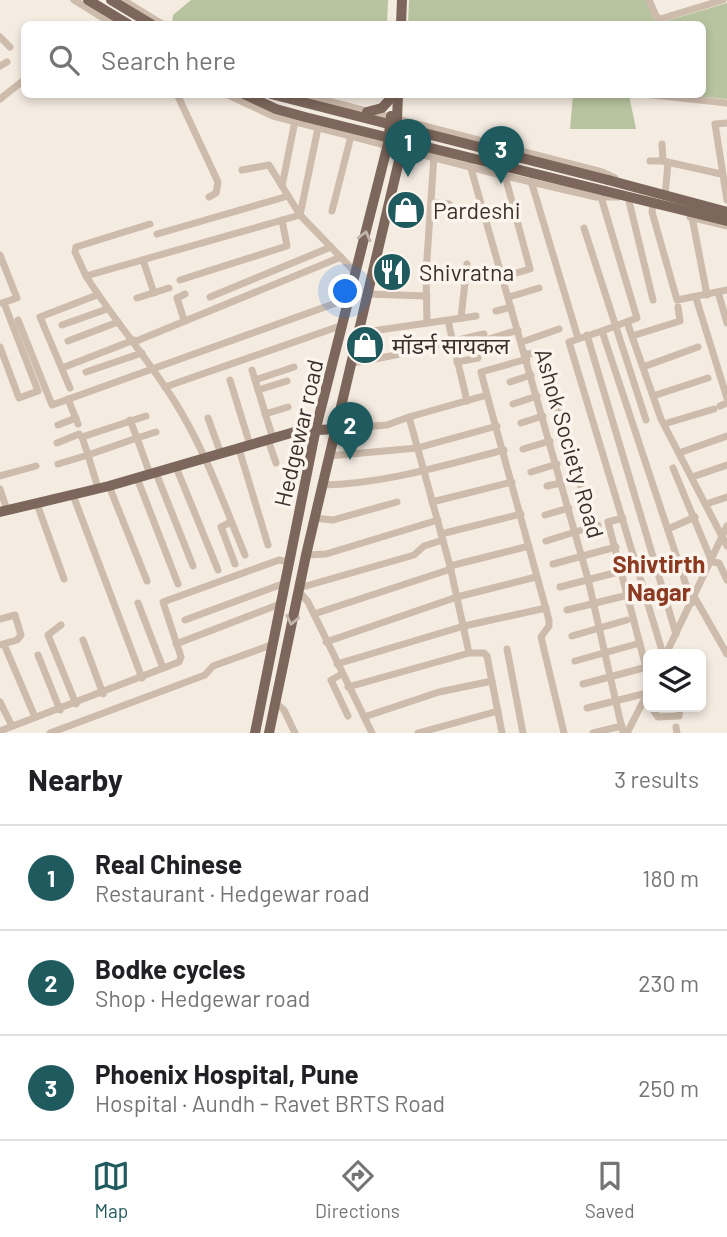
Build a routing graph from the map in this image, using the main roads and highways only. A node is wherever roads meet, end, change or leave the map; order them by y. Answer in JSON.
{"nodes":[{"id":1,"x":88,"y":0,"type":"edge"},
{"id":2,"x":111,"y":0,"type":"edge"},
{"id":3,"x":395,"y":0,"type":"edge"},
{"id":4,"x":401,"y":0,"type":"edge"},
{"id":5,"x":123,"y":21,"type":"edge"},
{"id":6,"x":146,"y":21,"type":"edge"},
{"id":7,"x":394,"y":21,"type":"edge"},
{"id":8,"x":401,"y":21,"type":"edge"},
{"id":9,"x":253,"y":98,"type":"edge"},
{"id":10,"x":287,"y":98,"type":"edge"},
{"id":11,"x":392,"y":98,"type":"edge"},
{"id":12,"x":394,"y":98,"type":"edge"},
{"id":13,"x":367,"y":111,"type":"road end"},
{"id":14,"x":394,"y":119,"type":"junction"},
{"id":15,"x":667,"y":200,"type":"junction"},
{"id":16,"x":727,"y":210,"type":"edge"},
{"id":17,"x":727,"y":224,"type":"edge"},
{"id":18,"x":316,"y":428,"type":"junction"},
{"id":19,"x":337,"y":429,"type":"junction"},
{"id":20,"x":4,"y":511,"type":"edge"},
{"id":21,"x":253,"y":732,"type":"edge"},
{"id":22,"x":269,"y":733,"type":"edge"}],
"edges":[{"from":1,"to":5,"type":"main road"},
{"from":2,"to":6,"type":"main road"},
{"from":3,"to":7,"type":"main road"},
{"from":4,"to":8,"type":"main road"},
{"from":9,"to":15,"type":"main road","bridge":true},
{"from":10,"to":15,"type":"main road","bridge":true},
{"from":11,"to":13,"type":"main road"},
{"from":12,"to":14,"type":"main road"},
{"from":18,"to":14,"type":"main road","name":"Hedgewar road","one_way":true},
{"from":14,"to":19,"type":"main road","name":"Hedgewar road"},
{"from":15,"to":16,"type":"main road"},
{"from":15,"to":17,"type":"main road"},
{"from":18,"to":19,"type":"main road"},
{"from":18,"to":20,"type":"main road"},
{"from":18,"to":21,"type":"main road","name":"Hedgewar road"},
{"from":19,"to":22,"type":"main road","name":"Hedgewar road","one_way":true}]}
